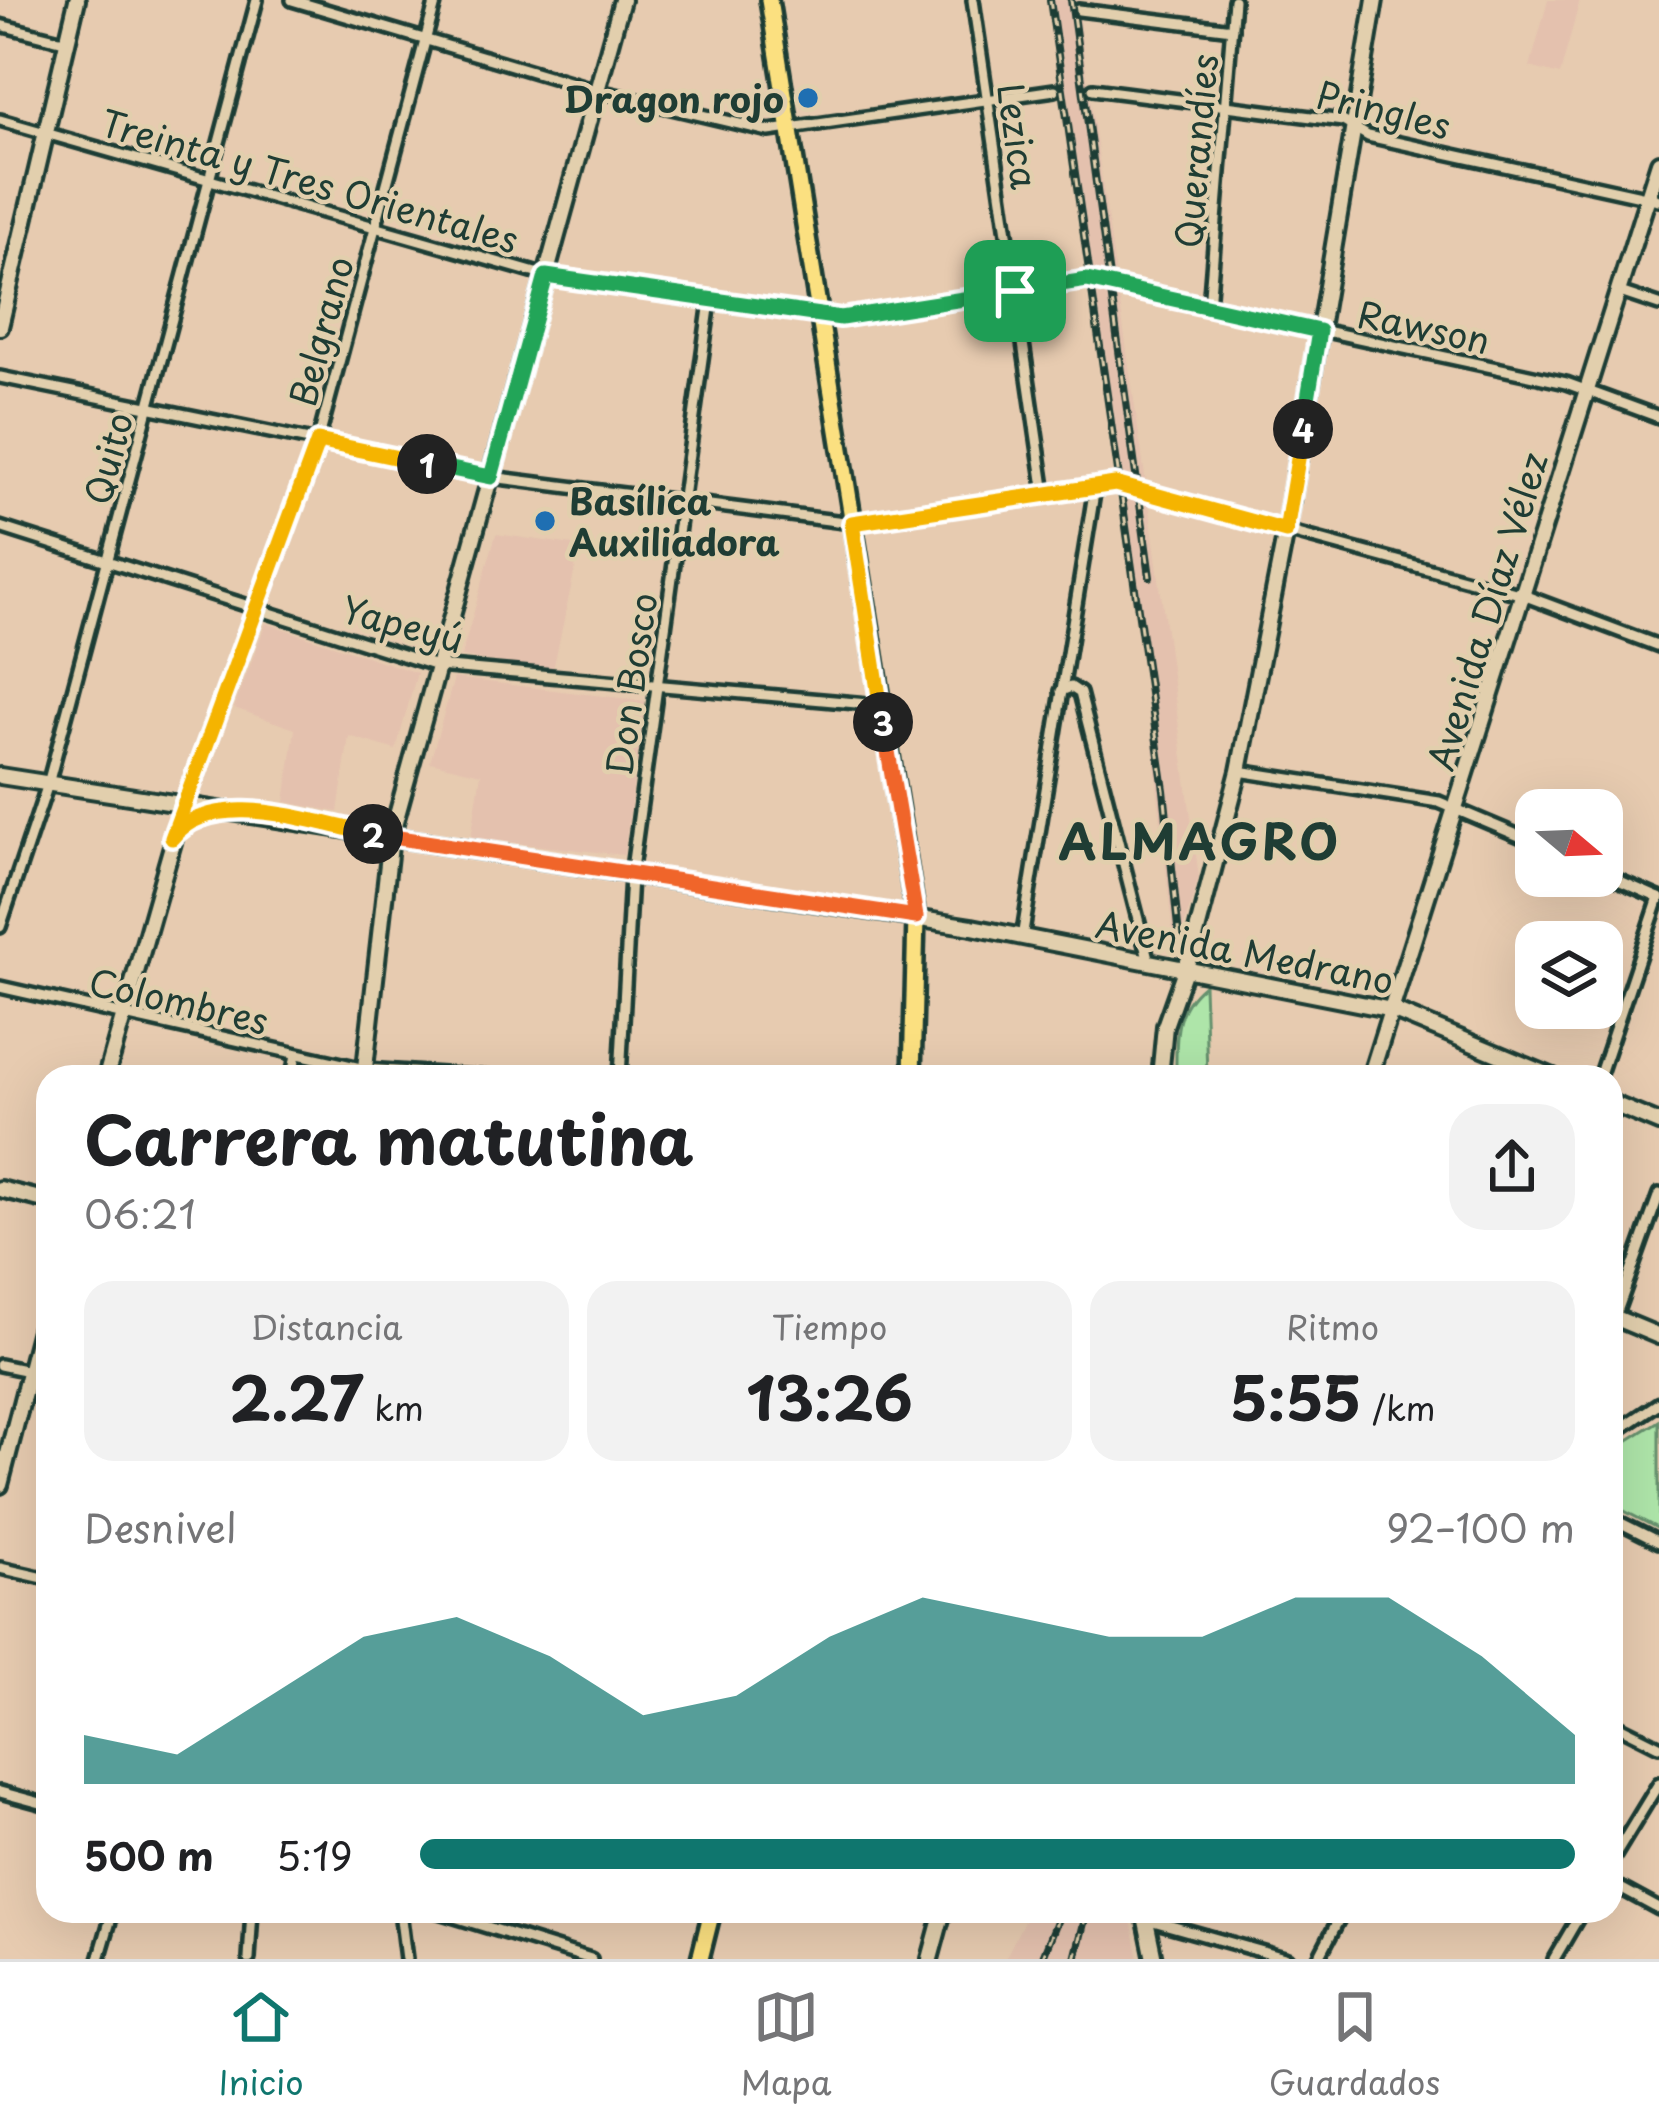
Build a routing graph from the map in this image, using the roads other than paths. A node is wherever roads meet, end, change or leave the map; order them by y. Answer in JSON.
{"nodes":[{"id":1,"x":77,"y":0,"type":"edge"},
{"id":2,"x":257,"y":0,"type":"edge"},
{"id":3,"x":292,"y":0,"type":"edge"},
{"id":4,"x":436,"y":0,"type":"edge"},
{"id":5,"x":622,"y":0,"type":"edge"},
{"id":6,"x":769,"y":0,"type":"edge"},
{"id":7,"x":973,"y":0,"type":"edge"},
{"id":8,"x":1234,"y":0,"type":"edge"},
{"id":9,"x":1375,"y":0,"type":"edge"},
{"id":10,"x":1079,"y":10,"type":"dead end"},
{"id":11,"x":0,"y":25,"type":"edge"},
{"id":12,"x":1232,"y":29,"type":"junction"},
{"id":13,"x":425,"y":39,"type":"junction"},
{"id":14,"x":68,"y":42,"type":"junction"},
{"id":15,"x":1093,"y":89,"type":"dead end"},
{"id":16,"x":1055,"y":90,"type":"dead end"},
{"id":17,"x":599,"y":91,"type":"junction"},
{"id":18,"x":986,"y":98,"type":"junction"},
{"id":19,"x":1226,"y":106,"type":"junction"},
{"id":20,"x":0,"y":120,"type":"edge"},
{"id":21,"x":1353,"y":127,"type":"junction"},
{"id":22,"x":789,"y":130,"type":"junction"},
{"id":23,"x":46,"y":133,"type":"junction"},
{"id":24,"x":1659,"y":162,"type":"edge"},
{"id":25,"x":207,"y":181,"type":"junction"},
{"id":26,"x":1654,"y":197,"type":"edge"},
{"id":27,"x":376,"y":229,"type":"junction"},
{"id":28,"x":546,"y":276,"type":"junction"},
{"id":29,"x":1015,"y":291,"type":"junction"},
{"id":30,"x":1617,"y":291,"type":"junction"},
{"id":31,"x":710,"y":301,"type":"junction"},
{"id":32,"x":1659,"y":305,"type":"edge"},
{"id":33,"x":1209,"y":307,"type":"junction"},
{"id":34,"x":820,"y":316,"type":"junction"},
{"id":35,"x":0,"y":327,"type":"edge"},
{"id":36,"x":1319,"y":331,"type":"junction"},
{"id":37,"x":0,"y":377,"type":"edge"},
{"id":38,"x":1587,"y":389,"type":"junction"},
{"id":39,"x":149,"y":406,"type":"junction"},
{"id":40,"x":1659,"y":417,"type":"edge"},
{"id":41,"x":318,"y":441,"type":"junction"},
{"id":42,"x":491,"y":477,"type":"junction"},
{"id":43,"x":1095,"y":487,"type":"junction"},
{"id":44,"x":1045,"y":494,"type":"junction"},
{"id":45,"x":684,"y":503,"type":"junction"},
{"id":46,"x":852,"y":523,"type":"junction"},
{"id":47,"x":0,"y":526,"type":"edge"},
{"id":48,"x":1286,"y":531,"type":"junction"},
{"id":49,"x":107,"y":561,"type":"junction"},
{"id":50,"x":1523,"y":595,"type":"junction"},
{"id":51,"x":259,"y":610,"type":"junction"},
{"id":52,"x":1659,"y":646,"type":"edge"},
{"id":53,"x":437,"y":666,"type":"junction"},
{"id":54,"x":656,"y":689,"type":"junction"},
{"id":55,"x":1061,"y":691,"type":"junction"},
{"id":56,"x":880,"y":705,"type":"junction"},
{"id":57,"x":1239,"y":771,"type":"junction"},
{"id":58,"x":0,"y":776,"type":"edge"},
{"id":59,"x":48,"y":784,"type":"junction"},
{"id":60,"x":130,"y":796,"type":"junction"},
{"id":61,"x":184,"y":804,"type":"junction"},
{"id":62,"x":1456,"y":806,"type":"junction"},
{"id":63,"x":236,"y":811,"type":"junction"},
{"id":64,"x":1515,"y":833,"type":"edge"},
{"id":65,"x":391,"y":837,"type":"junction"},
{"id":66,"x":172,"y":838,"type":"junction"},
{"id":67,"x":165,"y":857,"type":"junction"},
{"id":68,"x":631,"y":876,"type":"junction"},
{"id":69,"x":1623,"y":882,"type":"edge"},
{"id":70,"x":1659,"y":898,"type":"edge"},
{"id":71,"x":916,"y":917,"type":"junction"},
{"id":72,"x":0,"y":927,"type":"edge"},
{"id":73,"x":1022,"y":938,"type":"junction"},
{"id":74,"x":1148,"y":962,"type":"junction"},
{"id":75,"x":1186,"y":969,"type":"junction"},
{"id":76,"x":0,"y":987,"type":"edge"},
{"id":77,"x":1392,"y":1010,"type":"junction"},
{"id":78,"x":123,"y":1015,"type":"junction"},
{"id":79,"x":296,"y":1054,"type":"junction"},
{"id":80,"x":109,"y":1065,"type":"edge"},
{"id":81,"x":294,"y":1065,"type":"edge"},
{"id":82,"x":335,"y":1065,"type":"edge"},
{"id":83,"x":365,"y":1065,"type":"edge"},
{"id":84,"x":621,"y":1065,"type":"edge"},
{"id":85,"x":912,"y":1065,"type":"edge"},
{"id":86,"x":1161,"y":1065,"type":"edge"},
{"id":87,"x":1374,"y":1065,"type":"edge"},
{"id":88,"x":1524,"y":1065,"type":"edge"},
{"id":89,"x":1603,"y":1065,"type":"edge"},
{"id":90,"x":1623,"y":1107,"type":"edge"},
{"id":91,"x":1659,"y":1123,"type":"edge"},
{"id":92,"x":0,"y":1189,"type":"edge"},
{"id":93,"x":1659,"y":1194,"type":"edge"},
{"id":94,"x":36,"y":1198,"type":"edge"},
{"id":95,"x":1623,"y":1290,"type":"edge"},
{"id":96,"x":1623,"y":1321,"type":"edge"},
{"id":97,"x":1659,"y":1336,"type":"edge"},
{"id":98,"x":36,"y":1347,"type":"edge"},
{"id":99,"x":0,"y":1365,"type":"edge"},
{"id":100,"x":30,"y":1371,"type":"junction"},
{"id":101,"x":36,"y":1372,"type":"edge"},
{"id":102,"x":1659,"y":1403,"type":"edge"},
{"id":103,"x":1623,"y":1427,"type":"edge"},
{"id":104,"x":0,"y":1485,"type":"edge"},
{"id":105,"x":1623,"y":1524,"type":"edge"},
{"id":106,"x":1659,"y":1541,"type":"edge"},
{"id":107,"x":0,"y":1568,"type":"edge"},
{"id":108,"x":36,"y":1576,"type":"edge"},
{"id":109,"x":1623,"y":1728,"type":"edge"},
{"id":110,"x":1659,"y":1746,"type":"edge"},
{"id":111,"x":1659,"y":1783,"type":"edge"},
{"id":112,"x":0,"y":1792,"type":"edge"},
{"id":113,"x":36,"y":1802,"type":"edge"},
{"id":114,"x":1623,"y":1842,"type":"edge"},
{"id":115,"x":1623,"y":1890,"type":"edge"},
{"id":116,"x":1659,"y":1909,"type":"edge"},
{"id":117,"x":110,"y":1923,"type":"edge"},
{"id":118,"x":251,"y":1923,"type":"edge"},
{"id":119,"x":402,"y":1923,"type":"edge"},
{"id":120,"x":474,"y":1923,"type":"edge"},
{"id":121,"x":709,"y":1923,"type":"edge"},
{"id":122,"x":940,"y":1923,"type":"edge"},
{"id":123,"x":1147,"y":1923,"type":"edge"},
{"id":124,"x":1171,"y":1923,"type":"edge"},
{"id":125,"x":1337,"y":1923,"type":"edge"},
{"id":126,"x":1575,"y":1923,"type":"edge"},
{"id":127,"x":99,"y":1959,"type":"edge"},
{"id":128,"x":249,"y":1959,"type":"edge"},
{"id":129,"x":406,"y":1959,"type":"edge"},
{"id":130,"x":591,"y":1959,"type":"edge"},
{"id":131,"x":700,"y":1959,"type":"edge"},
{"id":132,"x":930,"y":1959,"type":"edge"},
{"id":133,"x":1154,"y":1959,"type":"edge"},
{"id":134,"x":1288,"y":1959,"type":"edge"},
{"id":135,"x":1318,"y":1959,"type":"edge"},
{"id":136,"x":1554,"y":1959,"type":"edge"}],
"edges":[{"from":1,"to":14,"type":"main road"},
{"from":2,"to":25,"type":"street","name":"Quito"},
{"from":3,"to":13,"type":"street"},
{"from":4,"to":13,"type":"street","name":"Belgrano"},
{"from":5,"to":17,"type":"main road"},
{"from":6,"to":22,"type":"main road"},
{"from":7,"to":18,"type":"street","name":"Lezica"},
{"from":8,"to":12,"type":"street","name":"Querandíes"},
{"from":9,"to":21,"type":"main road"},
{"from":10,"to":12,"type":"street"},
{"from":11,"to":14,"type":"street"},
{"from":12,"to":19,"type":"street","name":"Querandíes"},
{"from":13,"to":17,"type":"street"},
{"from":13,"to":27,"type":"street","name":"Belgrano"},
{"from":14,"to":23,"type":"main road"},
{"from":15,"to":19,"type":"street","name":"Pringles"},
{"from":16,"to":18,"type":"street"},
{"from":17,"to":22,"type":"street"},
{"from":17,"to":28,"type":"main road"},
{"from":18,"to":22,"type":"street"},
{"from":18,"to":29,"type":"street","name":"Lezica"},
{"from":19,"to":21,"type":"street","name":"Pringles"},
{"from":19,"to":33,"type":"street","name":"Querandíes"},
{"from":20,"to":23,"type":"street","name":"Treinta y Tres Orientales"},
{"from":21,"to":26,"type":"street","name":"Pringles"},
{"from":21,"to":36,"type":"main road"},
{"from":22,"to":34,"type":"main road"},
{"from":23,"to":25,"type":"street","name":"Treinta y Tres Orientales"},
{"from":23,"to":35,"type":"main road"},
{"from":24,"to":26,"type":"main road","name":"Avenida Díaz Vélez"},
{"from":25,"to":27,"type":"street","name":"Treinta y Tres Orientales"},
{"from":25,"to":39,"type":"street","name":"Quito"},
{"from":26,"to":30,"type":"main road","name":"Avenida Díaz Vélez"},
{"from":27,"to":28,"type":"street","name":"Treinta y Tres Orientales"},
{"from":27,"to":41,"type":"street","name":"Belgrano"},
{"from":28,"to":31,"type":"street","name":"Treinta y Tres Orientales"},
{"from":28,"to":42,"type":"main road"},
{"from":29,"to":33,"type":"street","name":"Rawson","bridge":true},
{"from":29,"to":34,"type":"street","name":"Rawson"},
{"from":29,"to":44,"type":"street","name":"Lezica"},
{"from":30,"to":32,"type":"street"},
{"from":30,"to":38,"type":"main road","name":"Avenida Díaz Vélez"},
{"from":31,"to":34,"type":"street","name":"Treinta y Tres Orientales"},
{"from":31,"to":45,"type":"street","name":"Don Bosco"},
{"from":33,"to":36,"type":"street","name":"Rawson"},
{"from":34,"to":46,"type":"main road"},
{"from":36,"to":38,"type":"street","name":"Rawson"},
{"from":36,"to":48,"type":"main road"},
{"from":37,"to":39,"type":"street"},
{"from":38,"to":40,"type":"street","name":"Rawson"},
{"from":38,"to":50,"type":"main road","name":"Avenida Díaz Vélez"},
{"from":39,"to":41,"type":"street"},
{"from":39,"to":49,"type":"street","name":"Quito"},
{"from":41,"to":42,"type":"street"},
{"from":41,"to":51,"type":"street","name":"Belgrano"},
{"from":42,"to":45,"type":"street"},
{"from":42,"to":53,"type":"main road"},
{"from":43,"to":44,"type":"street"},
{"from":43,"to":48,"type":"street","bridge":true},
{"from":43,"to":55,"type":"street"},
{"from":44,"to":46,"type":"street"},
{"from":45,"to":46,"type":"street"},
{"from":45,"to":54,"type":"street","name":"Don Bosco"},
{"from":46,"to":56,"type":"main road"},
{"from":47,"to":49,"type":"street","name":"Yapeyú"},
{"from":48,"to":50,"type":"street"},
{"from":48,"to":57,"type":"main road"},
{"from":49,"to":51,"type":"street","name":"Yapeyú"},
{"from":49,"to":59,"type":"street","name":"Quito"},
{"from":50,"to":52,"type":"street"},
{"from":50,"to":62,"type":"main road","name":"Avenida Díaz Vélez"},
{"from":51,"to":53,"type":"street","name":"Yapeyú"},
{"from":51,"to":61,"type":"street","name":"Belgrano"},
{"from":53,"to":54,"type":"street","name":"Yapeyú"},
{"from":53,"to":65,"type":"main road"},
{"from":54,"to":56,"type":"street","name":"Yapeyú"},
{"from":54,"to":68,"type":"street","name":"Don Bosco"},
{"from":55,"to":73,"type":"street"},
{"from":55,"to":74,"type":"street"},
{"from":56,"to":71,"type":"main road"},
{"from":57,"to":62,"type":"street"},
{"from":57,"to":75,"type":"main road"},
{"from":58,"to":59,"type":"main road","name":"Avenida Medrano"},
{"from":59,"to":60,"type":"main road","name":"Avenida Medrano"},
{"from":59,"to":72,"type":"street","name":"Quito"},
{"from":60,"to":61,"type":"main road","name":"Avenida Medrano"},
{"from":60,"to":67,"type":"main road"},
{"from":61,"to":63,"type":"main road","name":"Avenida Medrano"},
{"from":61,"to":66,"type":"main road"},
{"from":62,"to":64,"type":"street"},
{"from":62,"to":77,"type":"main road","name":"Avenida Díaz Vélez"},
{"from":63,"to":65,"type":"main road","name":"Avenida Medrano"},
{"from":63,"to":66,"type":"main road"},
{"from":65,"to":68,"type":"main road","name":"Avenida Medrano"},
{"from":65,"to":83,"type":"main road"},
{"from":66,"to":67,"type":"main road"},
{"from":67,"to":78,"type":"main road"},
{"from":68,"to":71,"type":"main road","name":"Avenida Medrano"},
{"from":68,"to":84,"type":"street","name":"Don Bosco"},
{"from":69,"to":70,"type":"street"},
{"from":70,"to":89,"type":"street"},
{"from":71,"to":73,"type":"main road","name":"Avenida Medrano"},
{"from":71,"to":85,"type":"main road"},
{"from":73,"to":74,"type":"main road","name":"Avenida Medrano"},
{"from":74,"to":75,"type":"main road","name":"Avenida Medrano"},
{"from":75,"to":77,"type":"main road","name":"Avenida Medrano"},
{"from":75,"to":86,"type":"main road"},
{"from":76,"to":78,"type":"street","name":"Colombres"},
{"from":77,"to":87,"type":"main road","name":"Avenida Díaz Vélez"},
{"from":77,"to":88,"type":"main road","name":"Avenida Medrano"},
{"from":78,"to":79,"type":"street","name":"Colombres"},
{"from":78,"to":80,"type":"main road"},
{"from":79,"to":81,"type":"street"},
{"from":79,"to":82,"type":"street","name":"Colombres"},
{"from":90,"to":91,"type":"main road"},
{"from":92,"to":94,"type":"main road"},
{"from":93,"to":95,"type":"street"},
{"from":96,"to":97,"type":"main road"},
{"from":98,"to":100,"type":"main road"},
{"from":99,"to":100,"type":"street"},
{"from":100,"to":101,"type":"street"},
{"from":100,"to":104,"type":"main road"},
{"from":102,"to":103,"type":"street"},
{"from":105,"to":106,"type":"street"},
{"from":107,"to":108,"type":"street"},
{"from":109,"to":110,"type":"street"},
{"from":111,"to":114,"type":"street"},
{"from":112,"to":113,"type":"street"},
{"from":115,"to":116,"type":"street"},
{"from":117,"to":127,"type":"street"},
{"from":118,"to":128,"type":"street"},
{"from":119,"to":129,"type":"street"},
{"from":120,"to":130,"type":"street"},
{"from":121,"to":131,"type":"main road"},
{"from":122,"to":132,"type":"main road"},
{"from":123,"to":133,"type":"main road"},
{"from":124,"to":134,"type":"street"},
{"from":125,"to":135,"type":"street"},
{"from":126,"to":136,"type":"street"}]}
